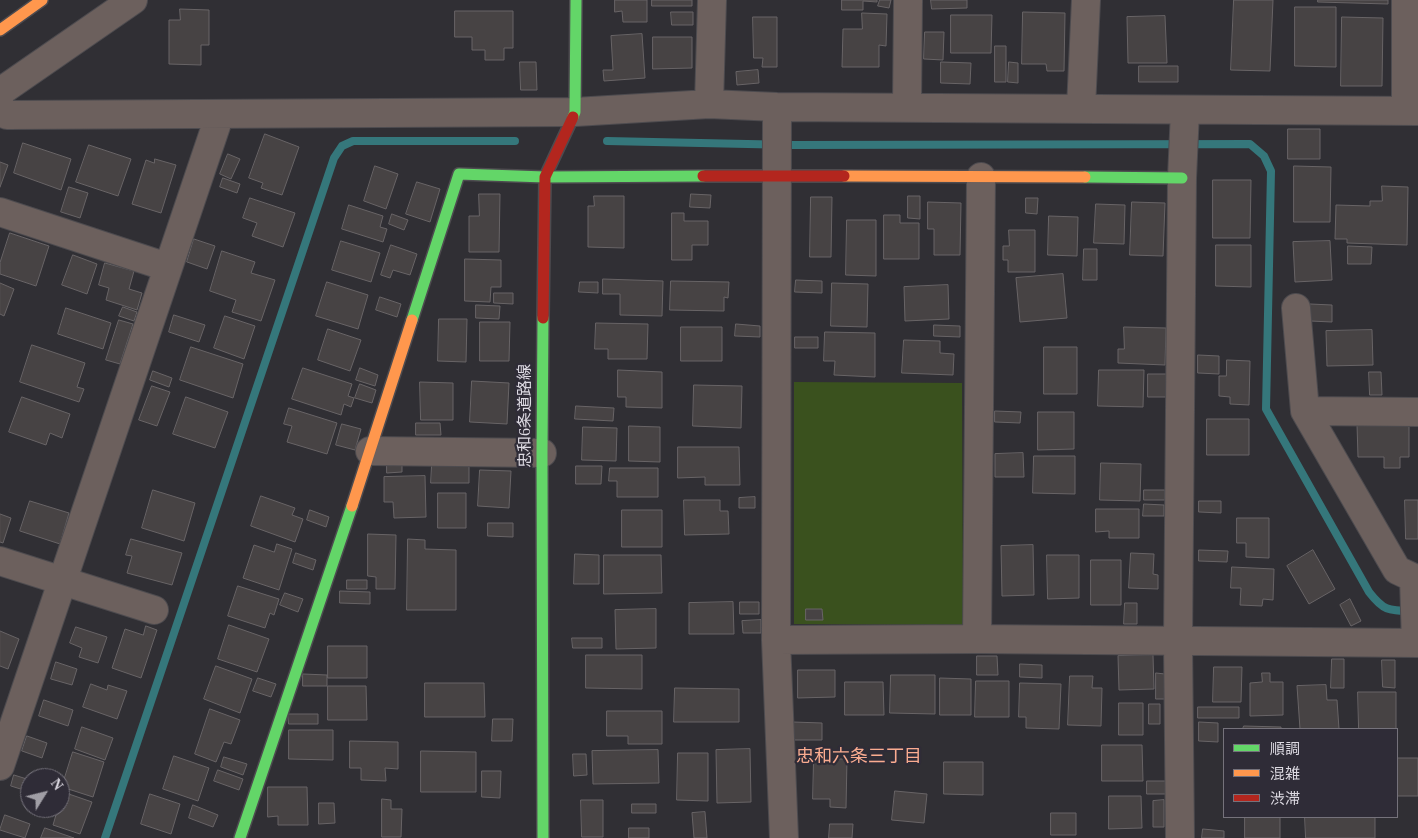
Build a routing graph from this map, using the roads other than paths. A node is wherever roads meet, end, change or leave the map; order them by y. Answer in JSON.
{"nodes":[{"id":1,"x":42,"y":0,"type":"edge"},
{"id":2,"x":134,"y":0,"type":"edge"},
{"id":3,"x":576,"y":0,"type":"edge"},
{"id":4,"x":712,"y":0,"type":"edge"},
{"id":5,"x":908,"y":0,"type":"edge"},
{"id":6,"x":1086,"y":0,"type":"edge"},
{"id":7,"x":1406,"y":0,"type":"edge"},
{"id":8,"x":0,"y":30,"type":"edge"},
{"id":9,"x":709,"y":104,"type":"junction"},
{"id":10,"x":2,"y":105,"type":"edge"},
{"id":11,"x":907,"y":106,"type":"junction"},
{"id":12,"x":1080,"y":108,"type":"junction"},
{"id":13,"x":1412,"y":111,"type":"edge"},
{"id":14,"x":575,"y":112,"type":"junction"},
{"id":15,"x":220,"y":114,"type":"junction"},
{"id":16,"x":777,"y":117,"type":"junction"},
{"id":17,"x":1184,"y":143,"type":"junction"},
{"id":18,"x":777,"y":165,"type":"junction"},
{"id":19,"x":545,"y":177,"type":"junction"},
{"id":20,"x":981,"y":177,"type":"junction"},
{"id":21,"x":0,"y":212,"type":"edge"},
{"id":22,"x":167,"y":267,"type":"junction"},
{"id":23,"x":1296,"y":308,"type":"dead end"},
{"id":24,"x":1305,"y":411,"type":"junction"},
{"id":25,"x":1418,"y":412,"type":"edge"},
{"id":26,"x":370,"y":451,"type":"junction"},
{"id":27,"x":542,"y":453,"type":"junction"},
{"id":28,"x":0,"y":561,"type":"edge"},
{"id":29,"x":61,"y":582,"type":"junction"},
{"id":30,"x":154,"y":610,"type":"dead end"},
{"id":31,"x":1416,"y":610,"type":"edge"},
{"id":32,"x":977,"y":639,"type":"junction"},
{"id":33,"x":776,"y":640,"type":"junction"},
{"id":34,"x":1178,"y":641,"type":"junction"},
{"id":35,"x":0,"y":766,"type":"edge"},
{"id":36,"x":240,"y":838,"type":"edge"},
{"id":37,"x":543,"y":838,"type":"edge"},
{"id":38,"x":784,"y":838,"type":"edge"},
{"id":39,"x":1180,"y":838,"type":"edge"}],
"edges":[{"from":1,"to":8,"type":"main road"},
{"from":2,"to":10,"type":"street"},
{"from":3,"to":14,"type":"main road","name":"忠和6条道路線"},
{"from":4,"to":9,"type":"street"},
{"from":5,"to":11,"type":"street"},
{"from":6,"to":12,"type":"street"},
{"from":7,"to":13,"type":"street"},
{"from":9,"to":14,"type":"street"},
{"from":9,"to":16,"type":"street"},
{"from":10,"to":15,"type":"street"},
{"from":11,"to":12,"type":"street"},
{"from":11,"to":16,"type":"street"},
{"from":12,"to":17,"type":"street"},
{"from":13,"to":17,"type":"street"},
{"from":14,"to":15,"type":"street"},
{"from":14,"to":19,"type":"main road","name":"忠和6条道路線"},
{"from":15,"to":22,"type":"street"},
{"from":16,"to":18,"type":"street"},
{"from":17,"to":20,"type":"main road"},
{"from":17,"to":34,"type":"street"},
{"from":18,"to":19,"type":"main road"},
{"from":18,"to":20,"type":"main road"},
{"from":18,"to":33,"type":"street"},
{"from":19,"to":26,"type":"main road"},
{"from":19,"to":27,"type":"main road","name":"忠和6条道路線"},
{"from":20,"to":32,"type":"street"},
{"from":21,"to":22,"type":"street"},
{"from":22,"to":29,"type":"street"},
{"from":23,"to":24,"type":"street"},
{"from":24,"to":25,"type":"street"},
{"from":24,"to":31,"type":"street"},
{"from":26,"to":27,"type":"street"},
{"from":26,"to":36,"type":"main road"},
{"from":27,"to":37,"type":"main road","name":"忠和6条道路線"},
{"from":28,"to":29,"type":"street"},
{"from":29,"to":30,"type":"street"},
{"from":29,"to":35,"type":"street"},
{"from":31,"to":34,"type":"street"},
{"from":32,"to":33,"type":"street"},
{"from":32,"to":34,"type":"street"},
{"from":33,"to":38,"type":"street"},
{"from":34,"to":39,"type":"street"}]}
